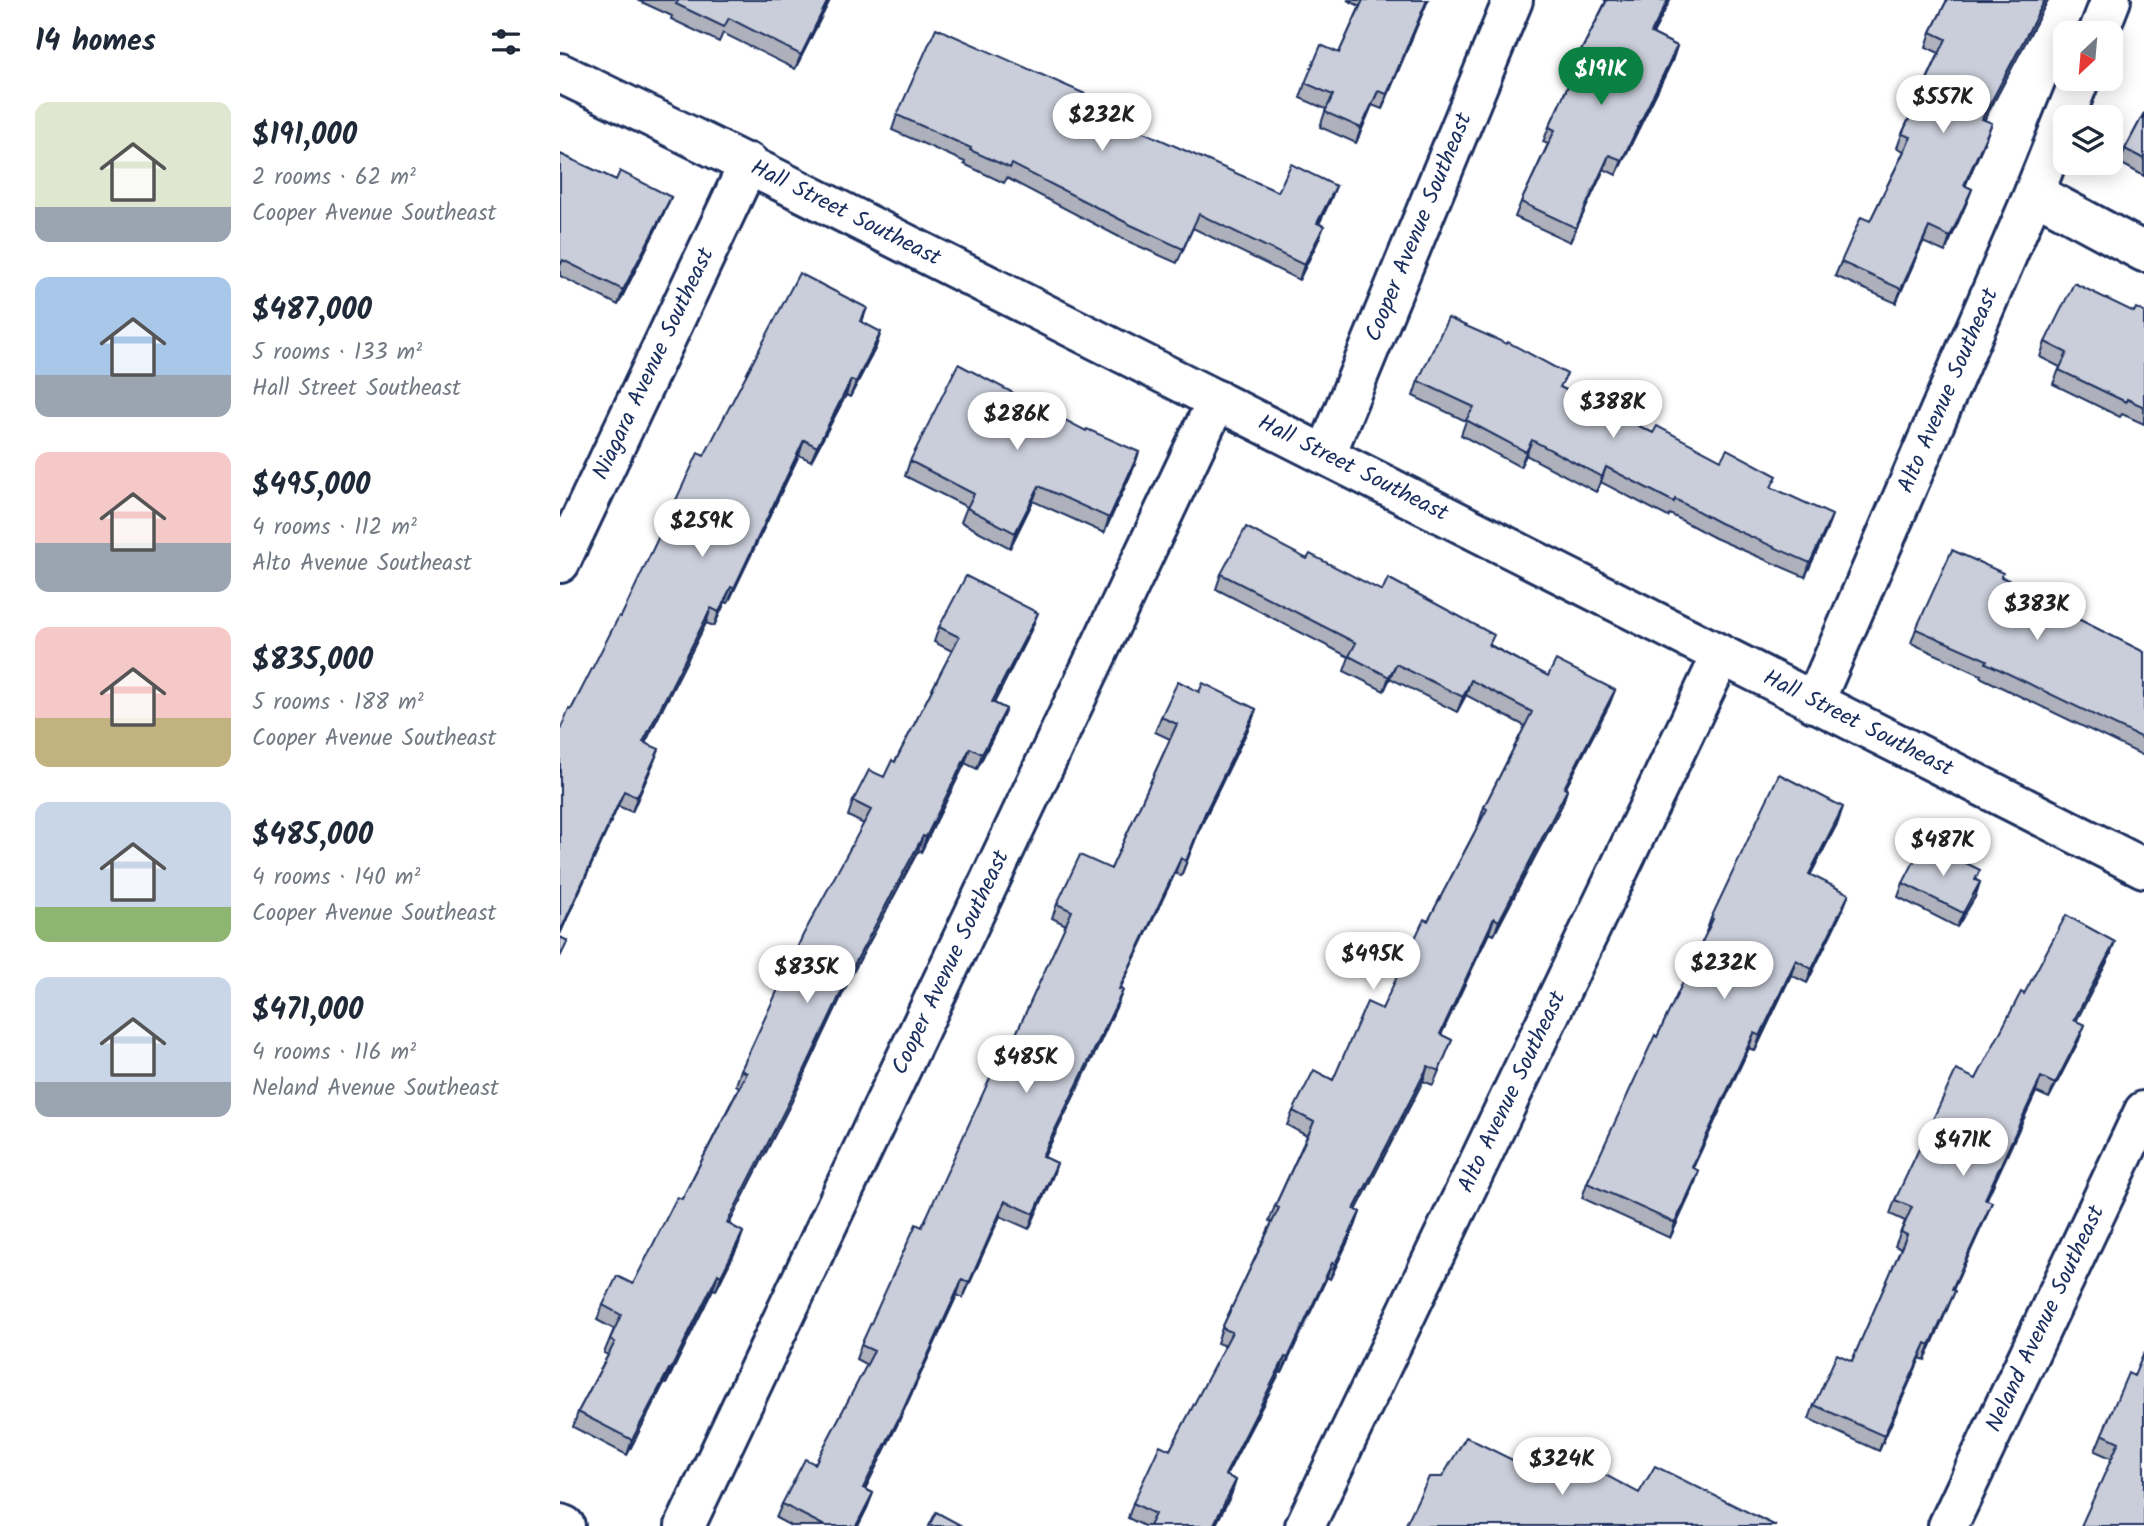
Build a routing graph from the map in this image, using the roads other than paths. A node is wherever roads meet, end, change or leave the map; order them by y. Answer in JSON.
{"nodes":[{"id":1,"x":1513,"y":0,"type":"edge"},
{"id":2,"x":2111,"y":0,"type":"edge"},
{"id":3,"x":2103,"y":21,"type":"edge"},
{"id":4,"x":560,"y":73,"type":"edge"},
{"id":5,"x":2075,"y":91,"type":"edge"},
{"id":6,"x":749,"y":163,"type":"junction"},
{"id":7,"x":2034,"y":193,"type":"junction"},
{"id":8,"x":2144,"y":252,"type":"edge"},
{"id":9,"x":1217,"y":400,"type":"junction"},
{"id":10,"x":1326,"y":454,"type":"junction"},
{"id":11,"x":560,"y":563,"type":"edge"},
{"id":12,"x":1721,"y":656,"type":"junction"},
{"id":13,"x":1814,"y":703,"type":"junction"},
{"id":14,"x":2144,"y":868,"type":"edge"},
{"id":15,"x":2144,"y":1111,"type":"edge"},
{"id":16,"x":685,"y":1526,"type":"edge"},
{"id":17,"x":1305,"y":1526,"type":"edge"},
{"id":18,"x":1948,"y":1526,"type":"edge"}],
"edges":[{"from":1,"to":10,"type":"street","name":"Cooper Avenue Southeast"},
{"from":2,"to":3,"type":"street"},
{"from":4,"to":6,"type":"street","name":"Hall Street Southeast"},
{"from":5,"to":7,"type":"street","name":"Alto Avenue Southeast"},
{"from":6,"to":9,"type":"street","name":"Hall Street Southeast"},
{"from":6,"to":11,"type":"street","name":"Niagara Avenue Southeast"},
{"from":7,"to":8,"type":"street"},
{"from":7,"to":13,"type":"street","name":"Alto Avenue Southeast"},
{"from":9,"to":10,"type":"street","name":"Hall Street Southeast"},
{"from":9,"to":16,"type":"street","name":"Cooper Avenue Southeast"},
{"from":10,"to":12,"type":"street","name":"Hall Street Southeast"},
{"from":12,"to":13,"type":"street","name":"Hall Street Southeast"},
{"from":12,"to":17,"type":"street","name":"Alto Avenue Southeast"},
{"from":13,"to":14,"type":"street","name":"Hall Street Southeast"},
{"from":15,"to":18,"type":"street","name":"Neland Avenue Southeast"}]}
